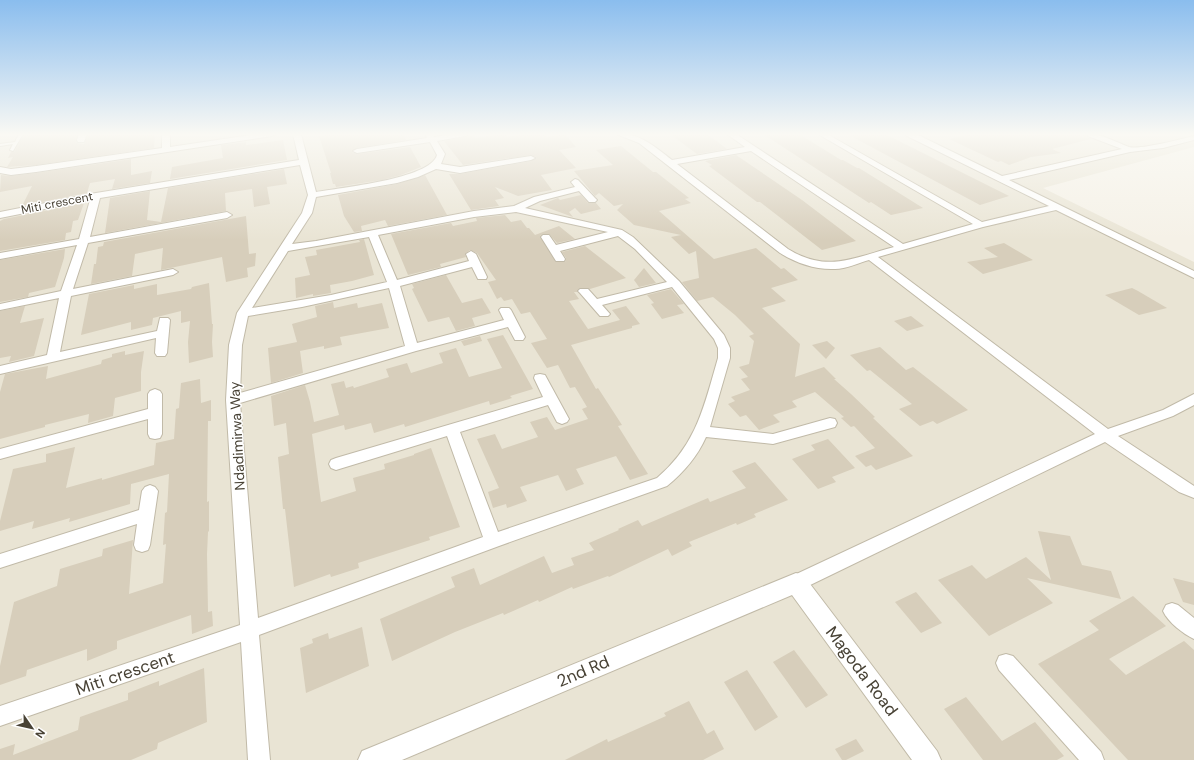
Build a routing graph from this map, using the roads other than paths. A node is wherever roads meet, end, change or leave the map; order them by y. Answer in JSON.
{"nodes":[{"id":1,"x":33,"y":169,"type":"edge"},
{"id":2,"x":258,"y":169,"type":"edge"},
{"id":3,"x":306,"y":169,"type":"edge"},
{"id":4,"x":430,"y":169,"type":"edge"},
{"id":5,"x":678,"y":169,"type":"edge"},
{"id":6,"x":785,"y":169,"type":"edge"},
{"id":7,"x":884,"y":169,"type":"edge"},
{"id":8,"x":983,"y":169,"type":"edge"},
{"id":9,"x":1044,"y":169,"type":"edge"},
{"id":10,"x":0,"y":170,"type":"edge"},
{"id":11,"x":1002,"y":179,"type":"junction"},
{"id":12,"x":574,"y":181,"type":"dead end"},
{"id":13,"x":581,"y":188,"type":"junction"},
{"id":14,"x":312,"y":195,"type":"junction"},
{"id":15,"x":96,"y":196,"type":"junction"},
{"id":16,"x":592,"y":200,"type":"dead end"},
{"id":17,"x":1058,"y":207,"type":"junction"},
{"id":18,"x":516,"y":209,"type":"junction"},
{"id":19,"x":0,"y":215,"type":"edge"},
{"id":20,"x":227,"y":215,"type":"dead end"},
{"id":21,"x":982,"y":225,"type":"junction"},
{"id":22,"x":619,"y":232,"type":"junction"},
{"id":23,"x":373,"y":234,"type":"junction"},
{"id":24,"x":546,"y":237,"type":"dead end"},
{"id":25,"x":84,"y":240,"type":"junction"},
{"id":26,"x":901,"y":247,"type":"junction"},
{"id":27,"x":284,"y":248,"type":"junction"},
{"id":28,"x":554,"y":249,"type":"junction"},
{"id":29,"x":0,"y":256,"type":"edge"},
{"id":30,"x":870,"y":256,"type":"junction"},
{"id":31,"x":560,"y":259,"type":"dead end"},
{"id":32,"x":173,"y":272,"type":"dead end"},
{"id":33,"x":1194,"y":275,"type":"edge"},
{"id":34,"x":482,"y":277,"type":"dead end"},
{"id":35,"x":674,"y":283,"type":"junction"},
{"id":36,"x":394,"y":285,"type":"junction"},
{"id":37,"x":584,"y":291,"type":"dead end"},
{"id":38,"x":66,"y":294,"type":"junction"},
{"id":39,"x":595,"y":303,"type":"junction"},
{"id":40,"x":0,"y":307,"type":"edge"},
{"id":41,"x":505,"y":310,"type":"dead end"},
{"id":42,"x":243,"y":313,"type":"junction"},
{"id":43,"x":604,"y":314,"type":"dead end"},
{"id":44,"x":511,"y":322,"type":"junction"},
{"id":45,"x":520,"y":337,"type":"dead end"},
{"id":46,"x":412,"y":348,"type":"junction"},
{"id":47,"x":161,"y":353,"type":"dead end"},
{"id":48,"x":52,"y":359,"type":"junction"},
{"id":49,"x":0,"y":370,"type":"edge"},
{"id":50,"x":540,"y":378,"type":"dead end"},
{"id":51,"x":155,"y":394,"type":"dead end"},
{"id":52,"x":1194,"y":398,"type":"edge"},
{"id":53,"x":551,"y":399,"type":"junction"},
{"id":54,"x":233,"y":400,"type":"junction"},
{"id":55,"x":155,"y":412,"type":"junction"},
{"id":56,"x":562,"y":419,"type":"dead end"},
{"id":57,"x":830,"y":424,"type":"dead end"},
{"id":58,"x":452,"y":429,"type":"junction"},
{"id":59,"x":702,"y":431,"type":"junction"},
{"id":60,"x":155,"y":434,"type":"dead end"},
{"id":61,"x":1106,"y":435,"type":"junction"},
{"id":62,"x":0,"y":454,"type":"edge"},
{"id":63,"x":336,"y":464,"type":"dead end"},
{"id":64,"x":150,"y":490,"type":"dead end"},
{"id":65,"x":1194,"y":492,"type":"edge"},
{"id":66,"x":146,"y":514,"type":"junction"},
{"id":67,"x":493,"y":541,"type":"junction"},
{"id":68,"x":142,"y":545,"type":"dead end"},
{"id":69,"x":0,"y":561,"type":"edge"},
{"id":70,"x":796,"y":583,"type":"junction"},
{"id":71,"x":1172,"y":611,"type":"dead end"},
{"id":72,"x":250,"y":630,"type":"junction"},
{"id":73,"x":1194,"y":630,"type":"edge"},
{"id":74,"x":1006,"y":663,"type":"dead end"},
{"id":75,"x":0,"y":716,"type":"edge"},
{"id":76,"x":259,"y":760,"type":"edge"},
{"id":77,"x":371,"y":760,"type":"edge"},
{"id":78,"x":928,"y":760,"type":"edge"},
{"id":79,"x":1093,"y":760,"type":"edge"}],
"edges":[{"from":1,"to":10,"type":"street"},
{"from":2,"to":15,"type":"street","name":"Miti crescent"},
{"from":3,"to":14,"type":"street"},
{"from":4,"to":14,"type":"street"},
{"from":5,"to":30,"type":"street"},
{"from":6,"to":26,"type":"street"},
{"from":7,"to":21,"type":"street"},
{"from":8,"to":11,"type":"street"},
{"from":9,"to":11,"type":"street"},
{"from":11,"to":17,"type":"street"},
{"from":12,"to":13,"type":"street"},
{"from":13,"to":16,"type":"street"},
{"from":13,"to":18,"type":"street"},
{"from":14,"to":27,"type":"street","name":"Ndadimirwa Way"},
{"from":15,"to":19,"type":"street","name":"Miti crescent"},
{"from":15,"to":25,"type":"street"},
{"from":17,"to":21,"type":"street"},
{"from":17,"to":33,"type":"street"},
{"from":18,"to":22,"type":"street"},
{"from":18,"to":23,"type":"street"},
{"from":20,"to":25,"type":"street"},
{"from":21,"to":26,"type":"street"},
{"from":22,"to":28,"type":"street"},
{"from":22,"to":35,"type":"street"},
{"from":23,"to":27,"type":"street"},
{"from":23,"to":36,"type":"street"},
{"from":24,"to":28,"type":"street"},
{"from":25,"to":29,"type":"street"},
{"from":25,"to":38,"type":"street"},
{"from":26,"to":30,"type":"street"},
{"from":27,"to":42,"type":"street","name":"Ndadimirwa Way"},
{"from":28,"to":31,"type":"street"},
{"from":30,"to":61,"type":"street"},
{"from":32,"to":38,"type":"street"},
{"from":34,"to":36,"type":"street"},
{"from":35,"to":39,"type":"street"},
{"from":35,"to":59,"type":"street","name":"Miti crescent"},
{"from":36,"to":42,"type":"street"},
{"from":36,"to":46,"type":"street"},
{"from":37,"to":39,"type":"street"},
{"from":38,"to":40,"type":"street"},
{"from":38,"to":48,"type":"street"},
{"from":39,"to":43,"type":"street"},
{"from":41,"to":44,"type":"street"},
{"from":42,"to":54,"type":"street","name":"Ndadimirwa Way"},
{"from":44,"to":45,"type":"street"},
{"from":44,"to":46,"type":"street"},
{"from":46,"to":54,"type":"street"},
{"from":47,"to":48,"type":"street"},
{"from":48,"to":49,"type":"street"},
{"from":50,"to":53,"type":"street"},
{"from":51,"to":55,"type":"street"},
{"from":52,"to":61,"type":"street"},
{"from":53,"to":56,"type":"street"},
{"from":53,"to":58,"type":"street"},
{"from":54,"to":72,"type":"street","name":"Ndadimirwa Way"},
{"from":55,"to":60,"type":"street"},
{"from":55,"to":62,"type":"street"},
{"from":57,"to":59,"type":"street"},
{"from":58,"to":63,"type":"street"},
{"from":58,"to":67,"type":"street"},
{"from":59,"to":67,"type":"street","name":"Miti crescent"},
{"from":61,"to":65,"type":"street"},
{"from":61,"to":70,"type":"street"},
{"from":64,"to":66,"type":"street"},
{"from":66,"to":68,"type":"street"},
{"from":66,"to":69,"type":"street"},
{"from":67,"to":72,"type":"street","name":"Miti crescent"},
{"from":70,"to":77,"type":"street","name":"2nd Rd"},
{"from":70,"to":78,"type":"street","name":"Magoda Road"},
{"from":71,"to":73,"type":"street"},
{"from":72,"to":75,"type":"street","name":"Miti crescent"},
{"from":72,"to":76,"type":"street","name":"Ndadimirwa Way"},
{"from":74,"to":79,"type":"street"}]}
